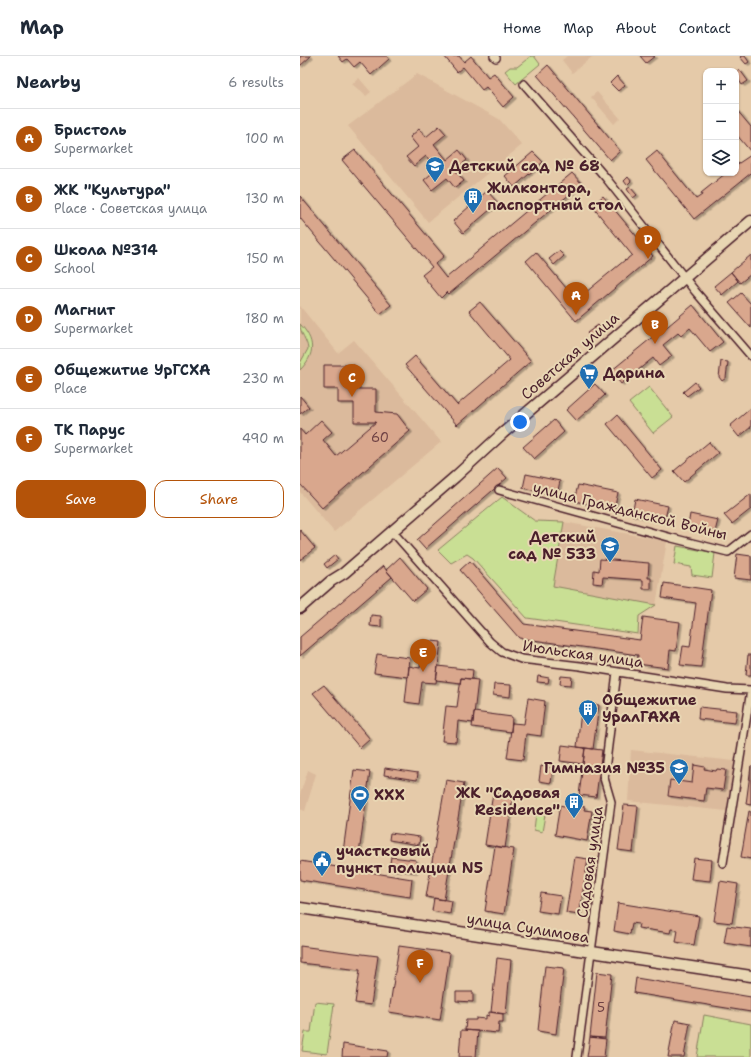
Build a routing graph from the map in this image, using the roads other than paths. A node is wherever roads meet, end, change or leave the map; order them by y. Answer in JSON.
{"nodes":[{"id":1,"x":524,"y":84,"type":"dead end"},
{"id":2,"x":751,"y":222,"type":"edge"},
{"id":3,"x":684,"y":278,"type":"junction"},
{"id":4,"x":751,"y":356,"type":"edge"},
{"id":5,"x":499,"y":490,"type":"dead end"},
{"id":6,"x":392,"y":531,"type":"junction"},
{"id":7,"x":751,"y":534,"type":"edge"},
{"id":8,"x":300,"y":608,"type":"edge"},
{"id":9,"x":617,"y":672,"type":"junction"},
{"id":10,"x":751,"y":690,"type":"edge"},
{"id":11,"x":724,"y":864,"type":"dead end"},
{"id":12,"x":300,"y":908,"type":"edge"},
{"id":13,"x":590,"y":952,"type":"junction"},
{"id":14,"x":751,"y":976,"type":"edge"},
{"id":15,"x":577,"y":1057,"type":"edge"}],
"edges":[{"from":1,"to":3,"type":"street"},
{"from":2,"to":3,"type":"street","name":"Советская улица"},
{"from":3,"to":4,"type":"street"},
{"from":3,"to":6,"type":"street","name":"Советская улица"},
{"from":5,"to":7,"type":"street","name":"улица Гражданской Войны"},
{"from":6,"to":8,"type":"street","name":"Советская улица"},
{"from":6,"to":9,"type":"street","name":"Июльская улица"},
{"from":9,"to":10,"type":"street","name":"Июльская улица"},
{"from":9,"to":13,"type":"street","name":"Садовая улица"},
{"from":10,"to":11,"type":"street"},
{"from":12,"to":13,"type":"street","name":"улица Сулимова"},
{"from":13,"to":14,"type":"street","name":"улица Сулимова"},
{"from":13,"to":15,"type":"street","name":"Садовая улица"}]}
